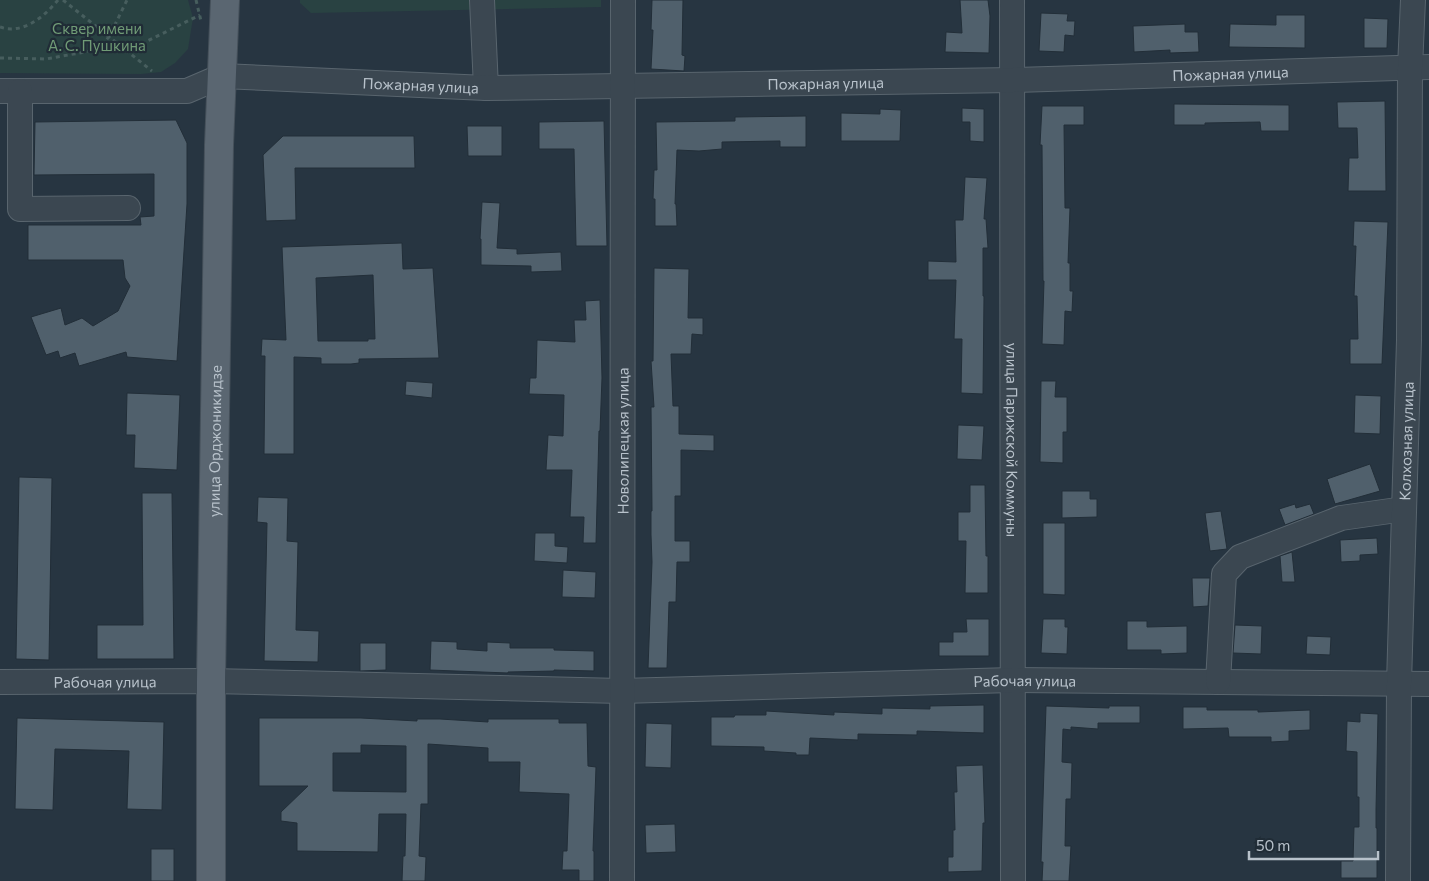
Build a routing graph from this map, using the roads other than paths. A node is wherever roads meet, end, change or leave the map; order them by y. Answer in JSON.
{"nodes":[{"id":1,"x":225,"y":0,"type":"edge"},
{"id":2,"x":482,"y":0,"type":"edge"},
{"id":3,"x":623,"y":0,"type":"edge"},
{"id":4,"x":1012,"y":0,"type":"edge"},
{"id":5,"x":1412,"y":0,"type":"edge"},
{"id":6,"x":1419,"y":67,"type":"edge"},
{"id":7,"x":222,"y":76,"type":"junction"},
{"id":8,"x":1013,"y":80,"type":"junction"},
{"id":9,"x":622,"y":86,"type":"junction"},
{"id":10,"x":486,"y":88,"type":"junction"},
{"id":11,"x":10,"y":91,"type":"edge"},
{"id":12,"x":128,"y":208,"type":"dead end"},
{"id":13,"x":1419,"y":341,"type":"edge"},
{"id":14,"x":1404,"y":509,"type":"junction"},
{"id":15,"x":1012,"y":680,"type":"junction"},
{"id":16,"x":211,"y":681,"type":"junction"},
{"id":17,"x":0,"y":682,"type":"edge"},
{"id":18,"x":1218,"y":682,"type":"junction"},
{"id":19,"x":1399,"y":684,"type":"junction"},
{"id":20,"x":1429,"y":684,"type":"edge"},
{"id":21,"x":621,"y":691,"type":"junction"},
{"id":22,"x":211,"y":881,"type":"edge"},
{"id":23,"x":622,"y":881,"type":"edge"},
{"id":24,"x":1013,"y":881,"type":"edge"},
{"id":25,"x":1398,"y":881,"type":"edge"}],
"edges":[{"from":1,"to":7,"type":"main road","name":"улица Орджоникидзе"},
{"from":2,"to":10,"type":"street"},
{"from":3,"to":9,"type":"street","name":"Новолипецкая улица"},
{"from":4,"to":8,"type":"street","name":"улица Парижской Коммуны"},
{"from":5,"to":6,"type":"street","name":"Колхозная улица"},
{"from":6,"to":8,"type":"street","name":"Пожарная улица"},
{"from":6,"to":13,"type":"street","name":"Колхозная улица"},
{"from":7,"to":10,"type":"street","name":"Пожарная улица"},
{"from":7,"to":11,"type":"street"},
{"from":7,"to":16,"type":"main road","name":"улица Орджоникидзе"},
{"from":8,"to":9,"type":"street","name":"Пожарная улица"},
{"from":8,"to":15,"type":"street","name":"улица Парижской Коммуны"},
{"from":9,"to":10,"type":"street","name":"Пожарная улица"},
{"from":9,"to":21,"type":"street","name":"Новолипецкая улица"},
{"from":11,"to":12,"type":"street"},
{"from":13,"to":14,"type":"street","name":"Колхозная улица"},
{"from":14,"to":18,"type":"street"},
{"from":14,"to":19,"type":"street","name":"Колхозная улица"},
{"from":15,"to":18,"type":"street","name":"Рабочая улица"},
{"from":15,"to":21,"type":"street","name":"Рабочая улица"},
{"from":15,"to":24,"type":"street","name":"улица Парижской Коммуны"},
{"from":16,"to":17,"type":"street","name":"Рабочая улица"},
{"from":16,"to":21,"type":"street","name":"Рабочая улица"},
{"from":16,"to":22,"type":"main road","name":"улица Орджоникидзе"},
{"from":18,"to":19,"type":"street","name":"Рабочая улица"},
{"from":19,"to":20,"type":"street","name":"Рабочая улица"},
{"from":19,"to":25,"type":"street","name":"Колхозная улица"},
{"from":21,"to":23,"type":"street","name":"Новолипецкая улица"}]}
